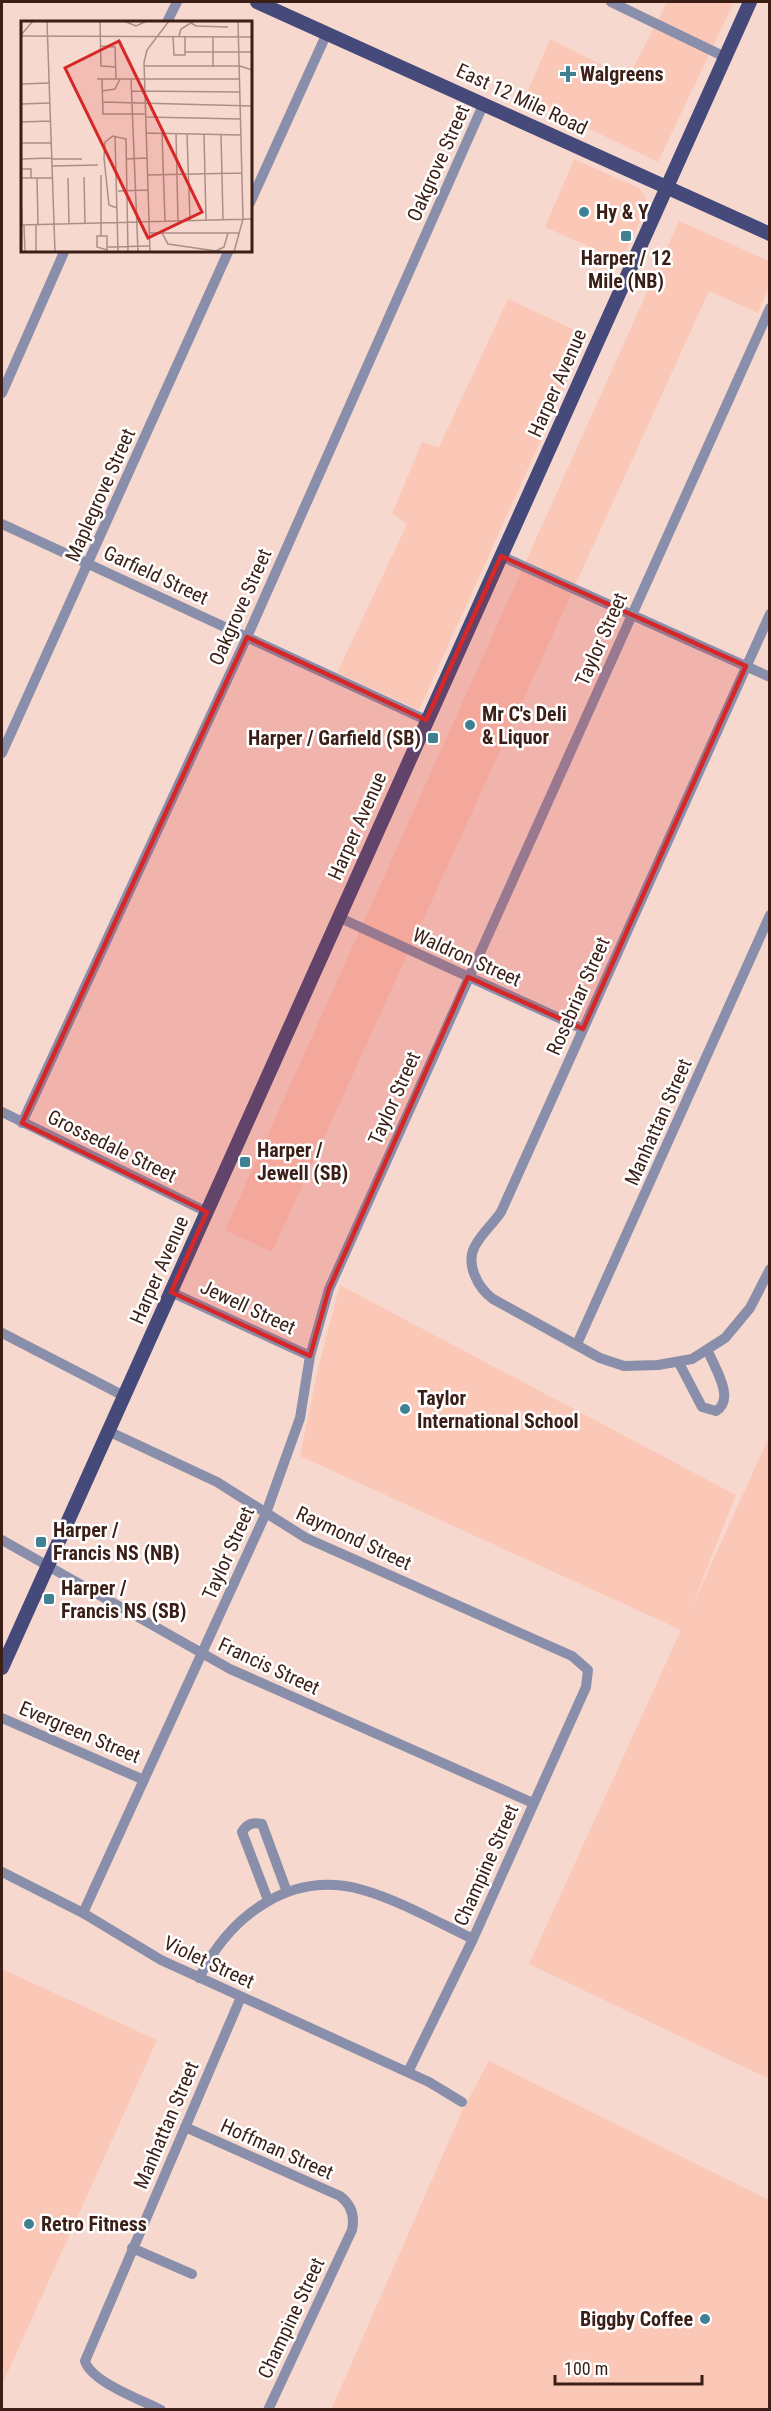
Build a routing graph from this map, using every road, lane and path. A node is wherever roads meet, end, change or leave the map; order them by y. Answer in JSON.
{"nodes":[{"id":1,"x":177,"y":2,"type":"edge"},
{"id":2,"x":257,"y":2,"type":"edge"},
{"id":3,"x":611,"y":2,"type":"edge"},
{"id":4,"x":750,"y":2,"type":"edge"},
{"id":5,"x":168,"y":21,"type":"edge"},
{"id":6,"x":327,"y":33,"type":"junction"},
{"id":7,"x":725,"y":57,"type":"junction"},
{"id":8,"x":484,"y":103,"type":"junction"},
{"id":9,"x":667,"y":187,"type":"junction"},
{"id":10,"x":252,"y":199,"type":"edge"},
{"id":11,"x":770,"y":234,"type":"edge"},
{"id":12,"x":64,"y":252,"type":"edge"},
{"id":13,"x":228,"y":252,"type":"edge"},
{"id":14,"x":770,"y":308,"type":"edge"},
{"id":15,"x":2,"y":393,"type":"edge"},
{"id":16,"x":2,"y":524,"type":"edge"},
{"id":17,"x":501,"y":556,"type":"junction"},
{"id":18,"x":89,"y":564,"type":"junction"},
{"id":19,"x":770,"y":614,"type":"edge"},
{"id":20,"x":632,"y":615,"type":"junction"},
{"id":21,"x":247,"y":637,"type":"junction"},
{"id":22,"x":746,"y":666,"type":"junction"},
{"id":23,"x":770,"y":677,"type":"edge"},
{"id":24,"x":426,"y":720,"type":"junction"},
{"id":25,"x":2,"y":753,"type":"edge"},
{"id":26,"x":770,"y":915,"type":"edge"},
{"id":27,"x":338,"y":917,"type":"junction"},
{"id":28,"x":468,"y":977,"type":"junction"},
{"id":29,"x":583,"y":1029,"type":"junction"},
{"id":30,"x":2,"y":1112,"type":"edge"},
{"id":31,"x":22,"y":1123,"type":"junction"},
{"id":32,"x":207,"y":1212,"type":"junction"},
{"id":33,"x":770,"y":1269,"type":"edge"},
{"id":34,"x":171,"y":1292,"type":"junction"},
{"id":35,"x":2,"y":1333,"type":"edge"},
{"id":36,"x":577,"y":1344,"type":"junction"},
{"id":37,"x":708,"y":1351,"type":"junction"},
{"id":38,"x":310,"y":1356,"type":"junction"},
{"id":39,"x":679,"y":1363,"type":"junction"},
{"id":40,"x":124,"y":1396,"type":"junction"},
{"id":41,"x":108,"y":1431,"type":"junction"},
{"id":42,"x":266,"y":1514,"type":"junction"},
{"id":43,"x":2,"y":1540,"type":"edge"},
{"id":44,"x":48,"y":1566,"type":"junction"},
{"id":45,"x":201,"y":1654,"type":"junction"},
{"id":46,"x":2,"y":1668,"type":"edge"},
{"id":47,"x":588,"y":1670,"type":"joint"},
{"id":48,"x":2,"y":1718,"type":"edge"},
{"id":49,"x":144,"y":1780,"type":"junction"},
{"id":50,"x":533,"y":1803,"type":"junction"},
{"id":51,"x":2,"y":1872,"type":"edge"},
{"id":52,"x":287,"y":1892,"type":"junction"},
{"id":53,"x":268,"y":1900,"type":"junction"},
{"id":54,"x":82,"y":1913,"type":"junction"},
{"id":55,"x":473,"y":1939,"type":"junction"},
{"id":56,"x":199,"y":1978,"type":"junction"},
{"id":57,"x":241,"y":1997,"type":"junction"},
{"id":58,"x":408,"y":2072,"type":"junction"},
{"id":59,"x":462,"y":2102,"type":"dead end"},
{"id":60,"x":185,"y":2127,"type":"junction"},
{"id":61,"x":351,"y":2208,"type":"joint"},
{"id":62,"x":132,"y":2248,"type":"junction"},
{"id":63,"x":192,"y":2274,"type":"dead end"},
{"id":64,"x":161,"y":2409,"type":"edge"},
{"id":65,"x":268,"y":2409,"type":"edge"}],
"edges":[{"from":1,"to":5,"type":"street"},
{"from":2,"to":6,"type":"main road","name":"East 12 Mile Road"},
{"from":3,"to":7,"type":"street"},
{"from":4,"to":7,"type":"main road","name":"Harper Avenue"},
{"from":6,"to":8,"type":"main road","name":"East 12 Mile Road"},
{"from":6,"to":10,"type":"street"},
{"from":7,"to":9,"type":"main road","name":"Harper Avenue"},
{"from":8,"to":9,"type":"main road","name":"East 12 Mile Road"},
{"from":8,"to":21,"type":"street","name":"Oakgrove Street"},
{"from":9,"to":11,"type":"main road","name":"East 12 Mile Road"},
{"from":9,"to":17,"type":"main road","name":"Harper Avenue"},
{"from":12,"to":15,"type":"street"},
{"from":13,"to":18,"type":"street","name":"Maplegrove Street"},
{"from":14,"to":20,"type":"street","name":"Taylor Street"},
{"from":16,"to":18,"type":"street","name":"Garfield Street"},
{"from":17,"to":20,"type":"street"},
{"from":17,"to":24,"type":"main road","name":"Harper Avenue"},
{"from":18,"to":21,"type":"street","name":"Garfield Street"},
{"from":18,"to":25,"type":"street","name":"Maplegrove Street"},
{"from":19,"to":22,"type":"street","name":"Rosebriar Street"},
{"from":20,"to":22,"type":"street"},
{"from":20,"to":28,"type":"street","name":"Taylor Street"},
{"from":21,"to":24,"type":"street","name":"Garfield Street"},
{"from":21,"to":31,"type":"street","name":"Oakgrove Street"},
{"from":22,"to":23,"type":"street"},
{"from":22,"to":29,"type":"street","name":"Rosebriar Street"},
{"from":24,"to":27,"type":"main road","name":"Harper Avenue"},
{"from":26,"to":36,"type":"street","name":"Manhattan Street"},
{"from":27,"to":28,"type":"street","name":"Waldron Street"},
{"from":27,"to":32,"type":"main road","name":"Harper Avenue"},
{"from":28,"to":29,"type":"street","name":"Waldron Street"},
{"from":28,"to":38,"type":"street","name":"Taylor Street"},
{"from":29,"to":36,"type":"street","name":"Rosebriar Street"},
{"from":30,"to":31,"type":"street","name":"Grossedale Street"},
{"from":31,"to":32,"type":"street","name":"Grossedale Street"},
{"from":32,"to":34,"type":"main road","name":"Harper Avenue"},
{"from":33,"to":37,"type":"street"},
{"from":34,"to":38,"type":"street","name":"Jewell Street"},
{"from":34,"to":40,"type":"main road","name":"Harper Avenue"},
{"from":35,"to":40,"type":"street"},
{"from":36,"to":39,"type":"street"},
{"from":37,"to":39,"type":"street"},
{"from":37,"to":39,"type":"street"},
{"from":38,"to":42,"type":"street","name":"Taylor Street"},
{"from":40,"to":41,"type":"main road","name":"Harper Avenue"},
{"from":41,"to":42,"type":"street","name":"Raymond Street"},
{"from":41,"to":44,"type":"main road","name":"Harper Avenue"},
{"from":42,"to":45,"type":"street","name":"Taylor Street"},
{"from":42,"to":47,"type":"street","name":"Raymond Street"},
{"from":43,"to":44,"type":"street","name":"Francis Street"},
{"from":44,"to":45,"type":"street","name":"Francis Street"},
{"from":44,"to":46,"type":"main road","name":"Harper Avenue"},
{"from":45,"to":49,"type":"street","name":"Taylor Street"},
{"from":45,"to":50,"type":"street","name":"Francis Street"},
{"from":47,"to":50,"type":"street","name":"Champine Street"},
{"from":48,"to":49,"type":"street","name":"Evergreen Street"},
{"from":49,"to":54,"type":"street","name":"Taylor Street"},
{"from":50,"to":55,"type":"street","name":"Champine Street"},
{"from":51,"to":54,"type":"street","name":"Violet Street"},
{"from":52,"to":53,"type":"street"},
{"from":52,"to":53,"type":"street"},
{"from":52,"to":55,"type":"street"},
{"from":53,"to":56,"type":"street"},
{"from":54,"to":56,"type":"street","name":"Violet Street"},
{"from":55,"to":58,"type":"street","name":"Champine Street"},
{"from":56,"to":57,"type":"street","name":"Violet Street"},
{"from":57,"to":58,"type":"street","name":"Violet Street"},
{"from":57,"to":60,"type":"street","name":"Manhattan Street"},
{"from":58,"to":59,"type":"street","name":"Violet Street"},
{"from":60,"to":61,"type":"street","name":"Hoffman Street"},
{"from":60,"to":62,"type":"street","name":"Manhattan Street"},
{"from":61,"to":65,"type":"street","name":"Champine Street"},
{"from":62,"to":63,"type":"street"},
{"from":62,"to":64,"type":"street","name":"Manhattan Street"}]}
